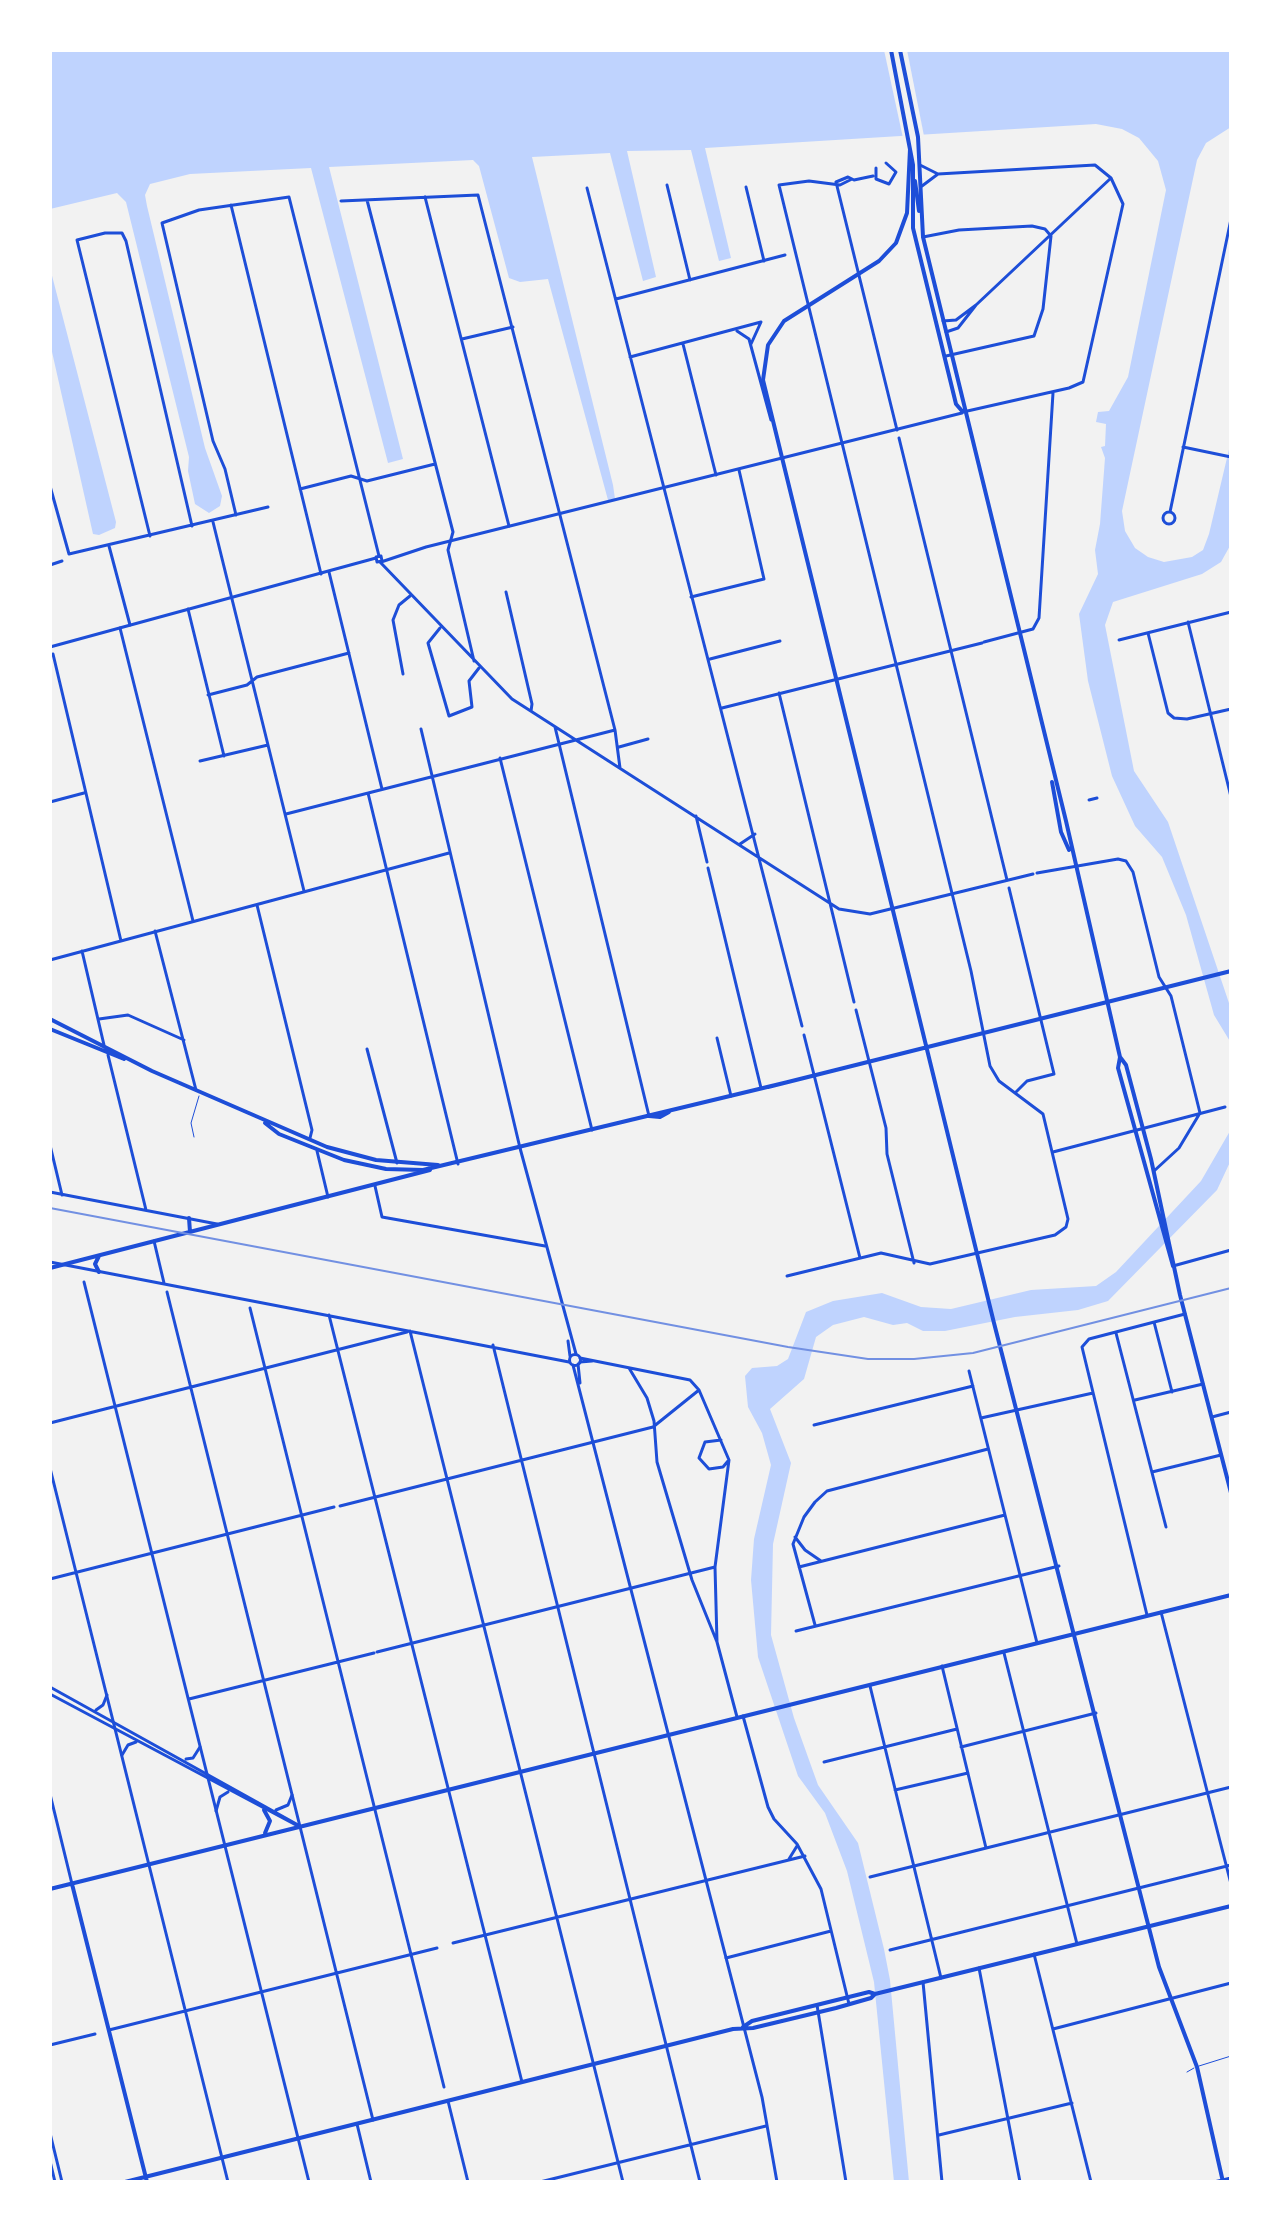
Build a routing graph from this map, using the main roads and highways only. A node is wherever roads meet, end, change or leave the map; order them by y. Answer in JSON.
{"nodes":[{"id":1,"x":891,"y":50,"type":"edge"},
{"id":2,"x":900,"y":50,"type":"edge"},
{"id":3,"x":911,"y":180,"type":"junction"},
{"id":4,"x":920,"y":218,"type":"junction"},
{"id":5,"x":963,"y":412,"type":"junction"},
{"id":6,"x":1231,"y":971,"type":"edge"},
{"id":7,"x":1107,"y":1002,"type":"junction"},
{"id":8,"x":50,"y":1019,"type":"edge"},
{"id":9,"x":50,"y":1029,"type":"edge"},
{"id":10,"x":924,"y":1047,"type":"junction"},
{"id":11,"x":1120,"y":1057,"type":"junction"},
{"id":12,"x":130,"y":1061,"type":"junction"},
{"id":13,"x":265,"y":1123,"type":"junction"},
{"id":14,"x":440,"y":1166,"type":"junction"},
{"id":15,"x":189,"y":1218,"type":"road end"},
{"id":16,"x":1162,"y":1219,"type":"junction"},
{"id":17,"x":190,"y":1232,"type":"junction"},
{"id":18,"x":100,"y":1255,"type":"junction"},
{"id":19,"x":50,"y":1265,"type":"edge"},
{"id":20,"x":99,"y":1272,"type":"road end"},
{"id":21,"x":1231,"y":1493,"type":"edge"},
{"id":22,"x":1231,"y":1595,"type":"edge"},
{"id":23,"x":1075,"y":1633,"type":"junction"},
{"id":24,"x":264,"y":1810,"type":"road end"},
{"id":25,"x":264,"y":1835,"type":"junction"},
{"id":26,"x":72,"y":1884,"type":"junction"},
{"id":27,"x":50,"y":1889,"type":"edge"},
{"id":28,"x":1231,"y":1906,"type":"edge"},
{"id":29,"x":1149,"y":1926,"type":"junction"},
{"id":30,"x":875,"y":1994,"type":"junction"},
{"id":31,"x":743,"y":2027,"type":"junction"},
{"id":32,"x":146,"y":2179,"type":"edge"},
{"id":33,"x":1222,"y":2181,"type":"edge"},
{"id":34,"x":125,"y":2182,"type":"edge"}],
"edges":[{"from":1,"to":3,"type":"main road"},
{"from":2,"to":4,"type":"main road"},
{"from":3,"to":4,"type":"main road"},
{"from":3,"to":5,"type":"main road"},
{"from":3,"to":10,"type":"main road"},
{"from":4,"to":5,"type":"main road"},
{"from":5,"to":7,"type":"main road"},
{"from":6,"to":7,"type":"main road"},
{"from":7,"to":10,"type":"main road"},
{"from":7,"to":11,"type":"main road"},
{"from":8,"to":12,"type":"main road"},
{"from":9,"to":12,"type":"main road"},
{"from":10,"to":14,"type":"main road"},
{"from":10,"to":23,"type":"main road"},
{"from":11,"to":16,"type":"main road"},
{"from":11,"to":16,"type":"main road"},
{"from":12,"to":13,"type":"main road"},
{"from":13,"to":14,"type":"main road"},
{"from":13,"to":14,"type":"main road"},
{"from":14,"to":17,"type":"main road"},
{"from":15,"to":17,"type":"main road"},
{"from":16,"to":21,"type":"main road"},
{"from":17,"to":18,"type":"main road"},
{"from":18,"to":19,"type":"main road"},
{"from":18,"to":20,"type":"main road"},
{"from":22,"to":23,"type":"main road"},
{"from":23,"to":25,"type":"main road"},
{"from":23,"to":29,"type":"main road"},
{"from":24,"to":25,"type":"main road"},
{"from":25,"to":26,"type":"main road"},
{"from":26,"to":27,"type":"main road"},
{"from":26,"to":32,"type":"main road"},
{"from":28,"to":29,"type":"main road"},
{"from":29,"to":30,"type":"main road"},
{"from":29,"to":33,"type":"main road"},
{"from":30,"to":31,"type":"main road"},
{"from":30,"to":31,"type":"main road"},
{"from":31,"to":32,"type":"main road"},
{"from":32,"to":34,"type":"main road"}]}
